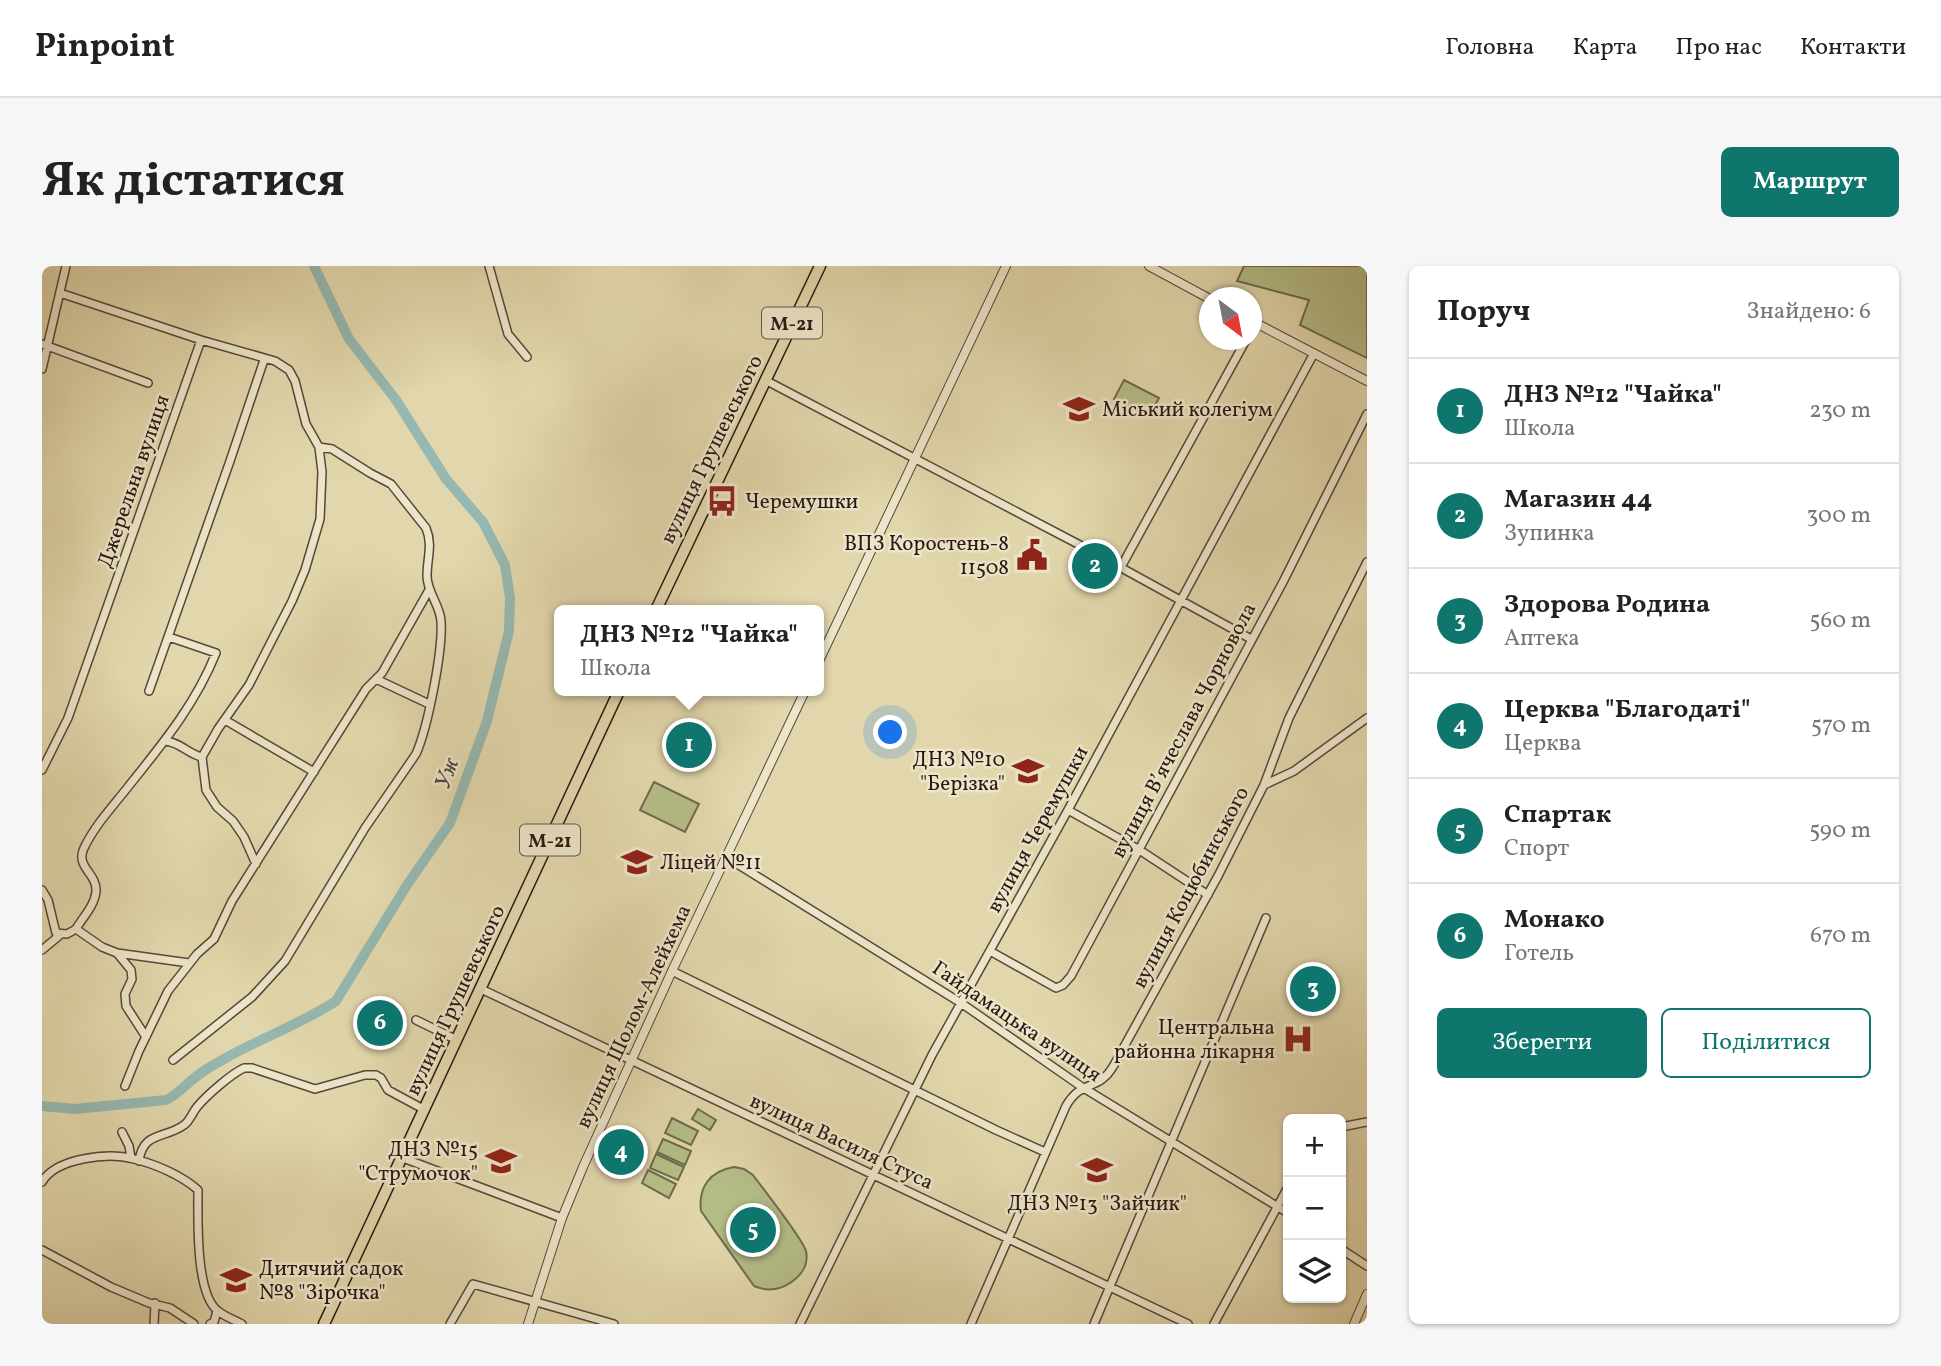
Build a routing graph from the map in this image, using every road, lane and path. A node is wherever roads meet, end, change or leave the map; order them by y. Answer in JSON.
{"nodes":[{"id":1,"x":66,"y":266,"type":"edge"},
{"id":2,"x":489,"y":266,"type":"edge"},
{"id":3,"x":820,"y":266,"type":"edge"},
{"id":4,"x":1006,"y":266,"type":"edge"},
{"id":5,"x":1149,"y":266,"type":"edge"},
{"id":6,"x":60,"y":293,"type":"junction"},
{"id":7,"x":1199,"y":294,"type":"edge"},
{"id":8,"x":1262,"y":329,"type":"edge"},
{"id":9,"x":201,"y":340,"type":"junction"},
{"id":10,"x":45,"y":345,"type":"edge"},
{"id":11,"x":1240,"y":350,"type":"edge"},
{"id":12,"x":1313,"y":355,"type":"junction"},
{"id":13,"x":527,"y":357,"type":"dead end"},
{"id":14,"x":264,"y":360,"type":"junction"},
{"id":15,"x":42,"y":369,"type":"edge"},
{"id":16,"x":765,"y":380,"type":"junction"},
{"id":17,"x":1367,"y":381,"type":"edge"},
{"id":18,"x":148,"y":383,"type":"dead end"},
{"id":19,"x":1367,"y":414,"type":"edge"},
{"id":20,"x":319,"y":447,"type":"junction"},
{"id":21,"x":914,"y":460,"type":"junction"},
{"id":22,"x":1367,"y":562,"type":"edge"},
{"id":23,"x":1121,"y":567,"type":"junction"},
{"id":24,"x":429,"y":590,"type":"junction"},
{"id":25,"x":1181,"y":601,"type":"junction"},
{"id":26,"x":658,"y":605,"type":"edge"},
{"id":27,"x":169,"y":637,"type":"junction"},
{"id":28,"x":1251,"y":639,"type":"junction"},
{"id":29,"x":824,"y":650,"type":"edge"},
{"id":30,"x":376,"y":679,"type":"junction"},
{"id":31,"x":149,"y":691,"type":"dead end"},
{"id":32,"x":617,"y":696,"type":"edge"},
{"id":33,"x":803,"y":696,"type":"edge"},
{"id":34,"x":429,"y":704,"type":"junction"},
{"id":35,"x":1367,"y":718,"type":"edge"},
{"id":36,"x":225,"y":720,"type":"junction"},
{"id":37,"x":165,"y":741,"type":"junction"},
{"id":38,"x":202,"y":757,"type":"junction"},
{"id":39,"x":42,"y":770,"type":"edge"},
{"id":40,"x":314,"y":772,"type":"junction"},
{"id":41,"x":1264,"y":785,"type":"junction"},
{"id":42,"x":1068,"y":810,"type":"junction"},
{"id":43,"x":1138,"y":849,"type":"junction"},
{"id":44,"x":726,"y":857,"type":"junction"},
{"id":45,"x":256,"y":864,"type":"junction"},
{"id":46,"x":42,"y":890,"type":"edge"},
{"id":47,"x":1208,"y":895,"type":"junction"},
{"id":48,"x":1266,"y":918,"type":"dead end"},
{"id":49,"x":76,"y":929,"type":"junction"},
{"id":50,"x":60,"y":935,"type":"junction"},
{"id":51,"x":42,"y":950,"type":"edge"},
{"id":52,"x":990,"y":951,"type":"junction"},
{"id":53,"x":117,"y":953,"type":"junction"},
{"id":54,"x":189,"y":963,"type":"junction"},
{"id":55,"x":673,"y":971,"type":"junction"},
{"id":56,"x":481,"y":989,"type":"junction"},
{"id":57,"x":961,"y":1003,"type":"junction"},
{"id":58,"x":416,"y":1020,"type":"dead end"},
{"id":59,"x":146,"y":1037,"type":"junction"},
{"id":60,"x":457,"y":1040,"type":"junction"},
{"id":61,"x":173,"y":1060,"type":"dead end"},
{"id":62,"x":631,"y":1061,"type":"junction"},
{"id":63,"x":127,"y":1082,"type":"dead end"},
{"id":64,"x":1082,"y":1087,"type":"junction"},
{"id":65,"x":914,"y":1090,"type":"junction"},
{"id":66,"x":425,"y":1110,"type":"junction"},
{"id":67,"x":1367,"y":1122,"type":"edge"},
{"id":68,"x":1346,"y":1127,"type":"edge"},
{"id":69,"x":122,"y":1132,"type":"dead end"},
{"id":70,"x":1172,"y":1143,"type":"junction"},
{"id":71,"x":1045,"y":1152,"type":"junction"},
{"id":72,"x":403,"y":1158,"type":"junction"},
{"id":73,"x":135,"y":1159,"type":"junction"},
{"id":74,"x":874,"y":1176,"type":"junction"},
{"id":75,"x":42,"y":1182,"type":"edge"},
{"id":76,"x":1283,"y":1196,"type":"edge"},
{"id":77,"x":1278,"y":1206,"type":"junction"},
{"id":78,"x":1283,"y":1210,"type":"edge"},
{"id":79,"x":562,"y":1218,"type":"junction"},
{"id":80,"x":1007,"y":1239,"type":"junction"},
{"id":81,"x":42,"y":1250,"type":"edge"},
{"id":82,"x":1346,"y":1252,"type":"edge"},
{"id":83,"x":1367,"y":1266,"type":"edge"},
{"id":84,"x":1109,"y":1288,"type":"junction"},
{"id":85,"x":1367,"y":1294,"type":"edge"},
{"id":86,"x":535,"y":1301,"type":"junction"},
{"id":87,"x":155,"y":1303,"type":"junction"},
{"id":88,"x":218,"y":1311,"type":"junction"},
{"id":89,"x":214,"y":1323,"type":"edge"},
{"id":90,"x":154,"y":1324,"type":"edge"},
{"id":91,"x":194,"y":1324,"type":"edge"},
{"id":92,"x":243,"y":1324,"type":"edge"},
{"id":93,"x":324,"y":1324,"type":"edge"},
{"id":94,"x":450,"y":1324,"type":"edge"},
{"id":95,"x":528,"y":1324,"type":"edge"},
{"id":96,"x":614,"y":1324,"type":"edge"},
{"id":97,"x":800,"y":1324,"type":"edge"},
{"id":98,"x":971,"y":1324,"type":"edge"},
{"id":99,"x":1094,"y":1324,"type":"edge"},
{"id":100,"x":1188,"y":1324,"type":"edge"},
{"id":101,"x":1214,"y":1324,"type":"edge"},
{"id":102,"x":1354,"y":1324,"type":"edge"}],
"edges":[{"from":1,"to":6,"type":"street"},
{"from":2,"to":13,"type":"street"},
{"from":3,"to":16,"type":"highway","name":"вулиця Грушевського","number":"М-21"},
{"from":4,"to":21,"type":"street"},
{"from":5,"to":7,"type":"street"},
{"from":6,"to":9,"type":"street"},
{"from":6,"to":10,"type":"street"},
{"from":8,"to":12,"type":"street"},
{"from":9,"to":14,"type":"street"},
{"from":9,"to":39,"type":"street","name":"Джерельна вулиця"},
{"from":10,"to":15,"type":"street"},
{"from":10,"to":18,"type":"street"},
{"from":11,"to":23,"type":"street"},
{"from":12,"to":17,"type":"street"},
{"from":12,"to":25,"type":"street","name":"вулиця Черемушки"},
{"from":14,"to":20,"type":"street"},
{"from":14,"to":27,"type":"street"},
{"from":16,"to":21,"type":"street"},
{"from":16,"to":26,"type":"highway","name":"вулиця Грушевського","number":"М-21"},
{"from":19,"to":28,"type":"street","name":"вулиця Вʼячеслава Чорновола"},
{"from":20,"to":24,"type":"street"},
{"from":20,"to":36,"type":"street"},
{"from":21,"to":23,"type":"street"},
{"from":21,"to":29,"type":"street"},
{"from":22,"to":41,"type":"street","name":"вулиця Коцюбинського"},
{"from":23,"to":25,"type":"street"},
{"from":24,"to":30,"type":"street"},
{"from":24,"to":34,"type":"street"},
{"from":25,"to":28,"type":"street"},
{"from":25,"to":42,"type":"street","name":"вулиця Черемушки"},
{"from":27,"to":31,"type":"street"},
{"from":27,"to":37,"type":"street"},
{"from":28,"to":43,"type":"street","name":"вулиця Вʼячеслава Чорновола"},
{"from":30,"to":34,"type":"street"},
{"from":30,"to":40,"type":"street"},
{"from":32,"to":56,"type":"highway","name":"вулиця Грушевського","number":"М-21"},
{"from":33,"to":44,"type":"street","name":"вулиця Шолом-Алейхема"},
{"from":34,"to":61,"type":"street"},
{"from":35,"to":41,"type":"street"},
{"from":36,"to":38,"type":"street"},
{"from":36,"to":40,"type":"street"},
{"from":37,"to":38,"type":"street"},
{"from":37,"to":49,"type":"street"},
{"from":38,"to":45,"type":"street"},
{"from":40,"to":45,"type":"street"},
{"from":41,"to":47,"type":"street","name":"вулиця Коцюбинського"},
{"from":42,"to":43,"type":"street"},
{"from":42,"to":52,"type":"street","name":"вулиця Черемушки"},
{"from":43,"to":47,"type":"street"},
{"from":43,"to":52,"type":"street","name":"вулиця Вʼячеслава Чорновола"},
{"from":44,"to":55,"type":"street","name":"вулиця Шолом-Алейхема"},
{"from":44,"to":57,"type":"street","name":"Гайдамацька вулиця"},
{"from":45,"to":54,"type":"street"},
{"from":46,"to":50,"type":"street"},
{"from":47,"to":64,"type":"street","name":"вулиця Коцюбинського"},
{"from":48,"to":70,"type":"street"},
{"from":49,"to":50,"type":"street"},
{"from":49,"to":53,"type":"street"},
{"from":50,"to":51,"type":"street"},
{"from":52,"to":57,"type":"street","name":"вулиця Черемушки"},
{"from":53,"to":54,"type":"street"},
{"from":53,"to":59,"type":"street"},
{"from":54,"to":59,"type":"street"},
{"from":55,"to":62,"type":"street","name":"вулиця Шолом-Алейхема"},
{"from":55,"to":65,"type":"street"},
{"from":56,"to":60,"type":"highway","name":"вулиця Грушевського","number":"М-21"},
{"from":56,"to":62,"type":"street","name":"вулиця Василя Стуса"},
{"from":57,"to":64,"type":"street","name":"Гайдамацька вулиця"},
{"from":57,"to":65,"type":"street","name":"вулиця Черемушки"},
{"from":58,"to":60,"type":"street"},
{"from":59,"to":63,"type":"street"},
{"from":60,"to":66,"type":"highway","name":"вулиця Грушевського","number":"М-21"},
{"from":62,"to":74,"type":"street","name":"вулиця Василя Стуса"},
{"from":62,"to":79,"type":"street","name":"вулиця Шолом-Алейхема"},
{"from":64,"to":70,"type":"street","name":"Гайдамацька вулиця"},
{"from":64,"to":71,"type":"street","name":"вулиця Коцюбинського"},
{"from":65,"to":71,"type":"street"},
{"from":65,"to":74,"type":"street","name":"вулиця Черемушки"},
{"from":66,"to":72,"type":"highway","name":"вулиця Грушевського","number":"М-21"},
{"from":66,"to":73,"type":"street"},
{"from":67,"to":68,"type":"street"},
{"from":69,"to":73,"type":"street"},
{"from":70,"to":77,"type":"street","name":"Гайдамацька вулиця"},
{"from":70,"to":84,"type":"street"},
{"from":71,"to":80,"type":"street","name":"вулиця Коцюбинського"},
{"from":72,"to":79,"type":"street"},
{"from":72,"to":93,"type":"highway","name":"вулиця Грушевського","number":"М-21"},
{"from":73,"to":75,"type":"street"},
{"from":73,"to":88,"type":"street"},
{"from":74,"to":80,"type":"street","name":"вулиця Василя Стуса"},
{"from":74,"to":97,"type":"street","name":"вулиця Черемушки"},
{"from":76,"to":77,"type":"street"},
{"from":77,"to":78,"type":"street","name":"Гайдамацька вулиця"},
{"from":77,"to":101,"type":"street"},
{"from":79,"to":86,"type":"street","name":"вулиця Шолом-Алейхема"},
{"from":80,"to":84,"type":"street","name":"вулиця Василя Стуса"},
{"from":80,"to":98,"type":"street","name":"вулиця Коцюбинського"},
{"from":81,"to":87,"type":"street"},
{"from":82,"to":83,"type":"street"},
{"from":84,"to":99,"type":"street"},
{"from":84,"to":100,"type":"street","name":"вулиця Василя Стуса"},
{"from":85,"to":102,"type":"street"},
{"from":86,"to":94,"type":"street"},
{"from":86,"to":95,"type":"street","name":"вулиця Шолом-Алейхема"},
{"from":86,"to":96,"type":"street"},
{"from":87,"to":90,"type":"street"},
{"from":87,"to":91,"type":"street"},
{"from":88,"to":89,"type":"street"},
{"from":88,"to":92,"type":"street"}]}
